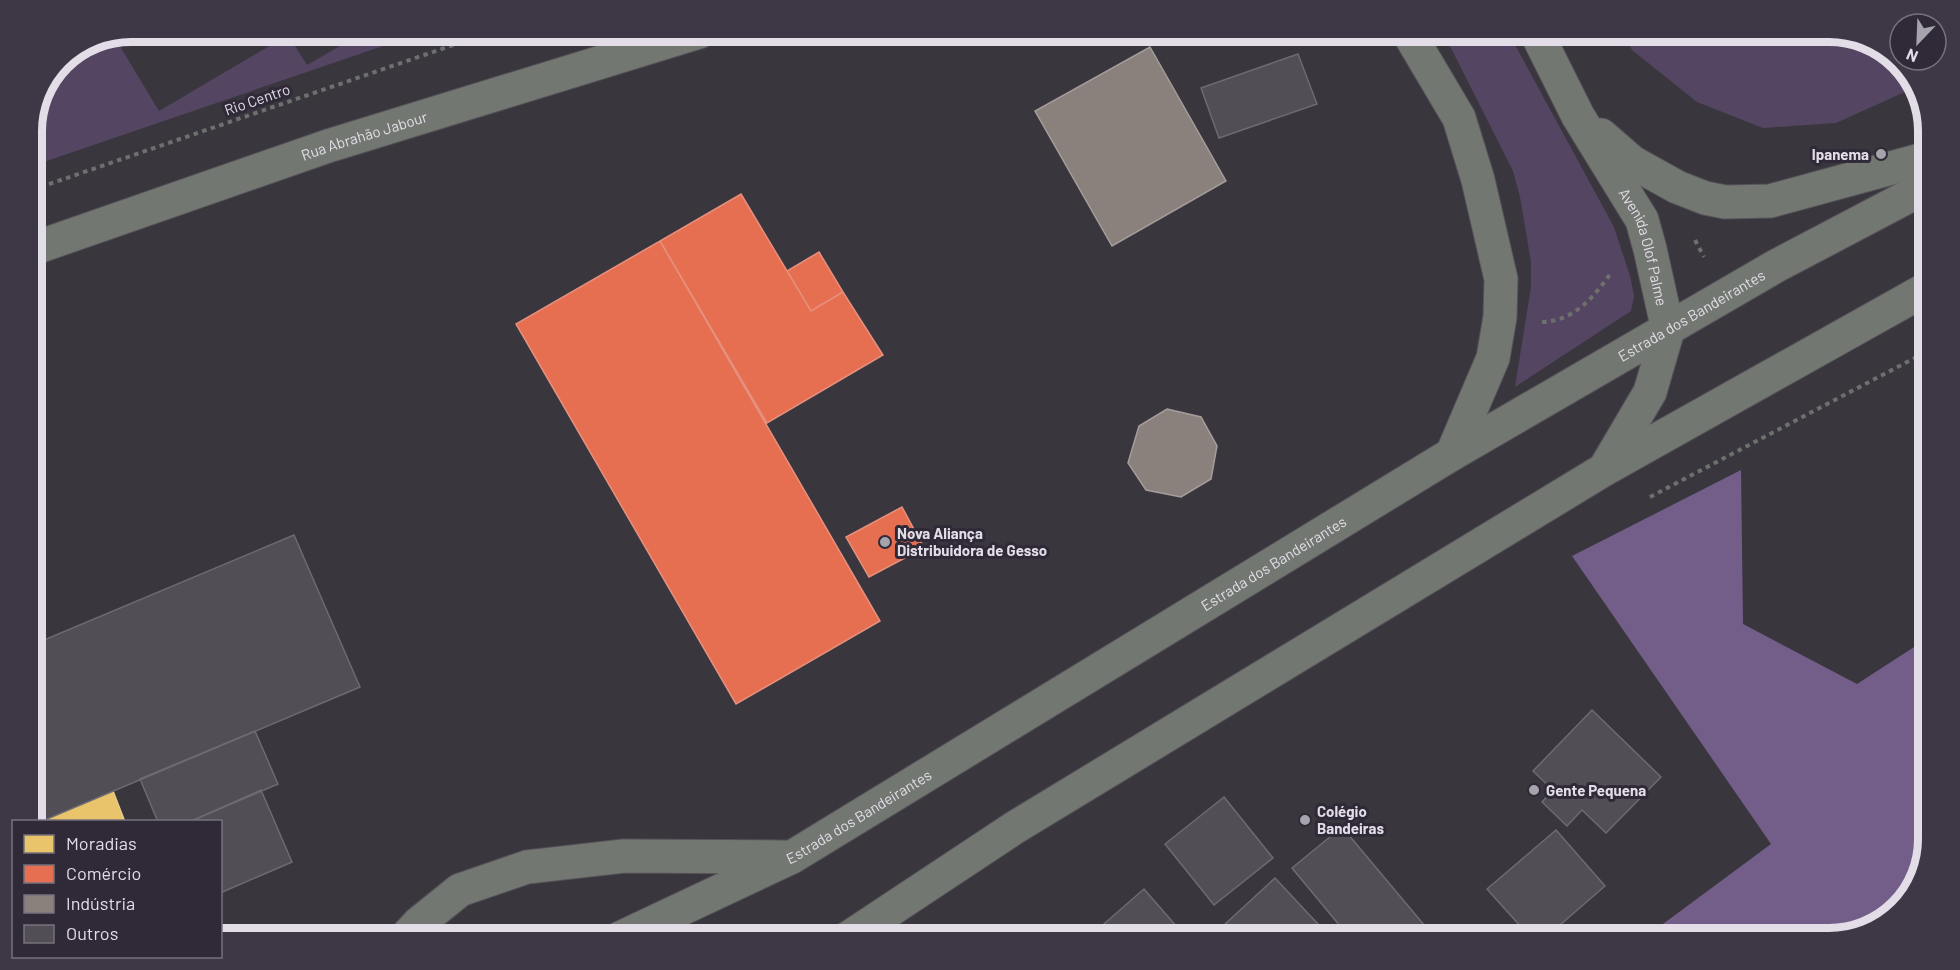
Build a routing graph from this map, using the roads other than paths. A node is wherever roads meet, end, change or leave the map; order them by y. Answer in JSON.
{"nodes":[{"id":1,"x":666,"y":42,"type":"edge"},
{"id":2,"x":1414,"y":42,"type":"edge"},
{"id":3,"x":1541,"y":42,"type":"edge"},
{"id":4,"x":1578,"y":116,"type":"junction"},
{"id":5,"x":1918,"y":161,"type":"edge"},
{"id":6,"x":1918,"y":191,"type":"edge"},
{"id":7,"x":42,"y":246,"type":"edge"},
{"id":8,"x":1918,"y":294,"type":"edge"},
{"id":9,"x":1668,"y":330,"type":"junction"},
{"id":10,"x":1452,"y":453,"type":"junction"},
{"id":11,"x":1605,"y":469,"type":"junction"},
{"id":12,"x":792,"y":857,"type":"junction"},
{"id":13,"x":415,"y":928,"type":"edge"},
{"id":14,"x":643,"y":928,"type":"edge"},
{"id":15,"x":865,"y":928,"type":"edge"}],
"edges":[{"from":1,"to":7,"type":"main road","name":"Rua Abrahão Jabour"},
{"from":2,"to":10,"type":"main road"},
{"from":3,"to":4,"type":"main road","name":"Avenida Olof Palme"},
{"from":4,"to":5,"type":"main road"},
{"from":4,"to":9,"type":"main road","name":"Avenida Olof Palme"},
{"from":6,"to":9,"type":"main road","name":"Estrada dos Bandeirantes"},
{"from":8,"to":11,"type":"main road"},
{"from":9,"to":10,"type":"main road","name":"Estrada dos Bandeirantes"},
{"from":9,"to":11,"type":"main road","name":"Avenida Olof Palme"},
{"from":10,"to":12,"type":"main road","name":"Estrada dos Bandeirantes"},
{"from":11,"to":15,"type":"main road"},
{"from":12,"to":13,"type":"main road"},
{"from":12,"to":14,"type":"main road","name":"Estrada dos Bandeirantes"}]}
